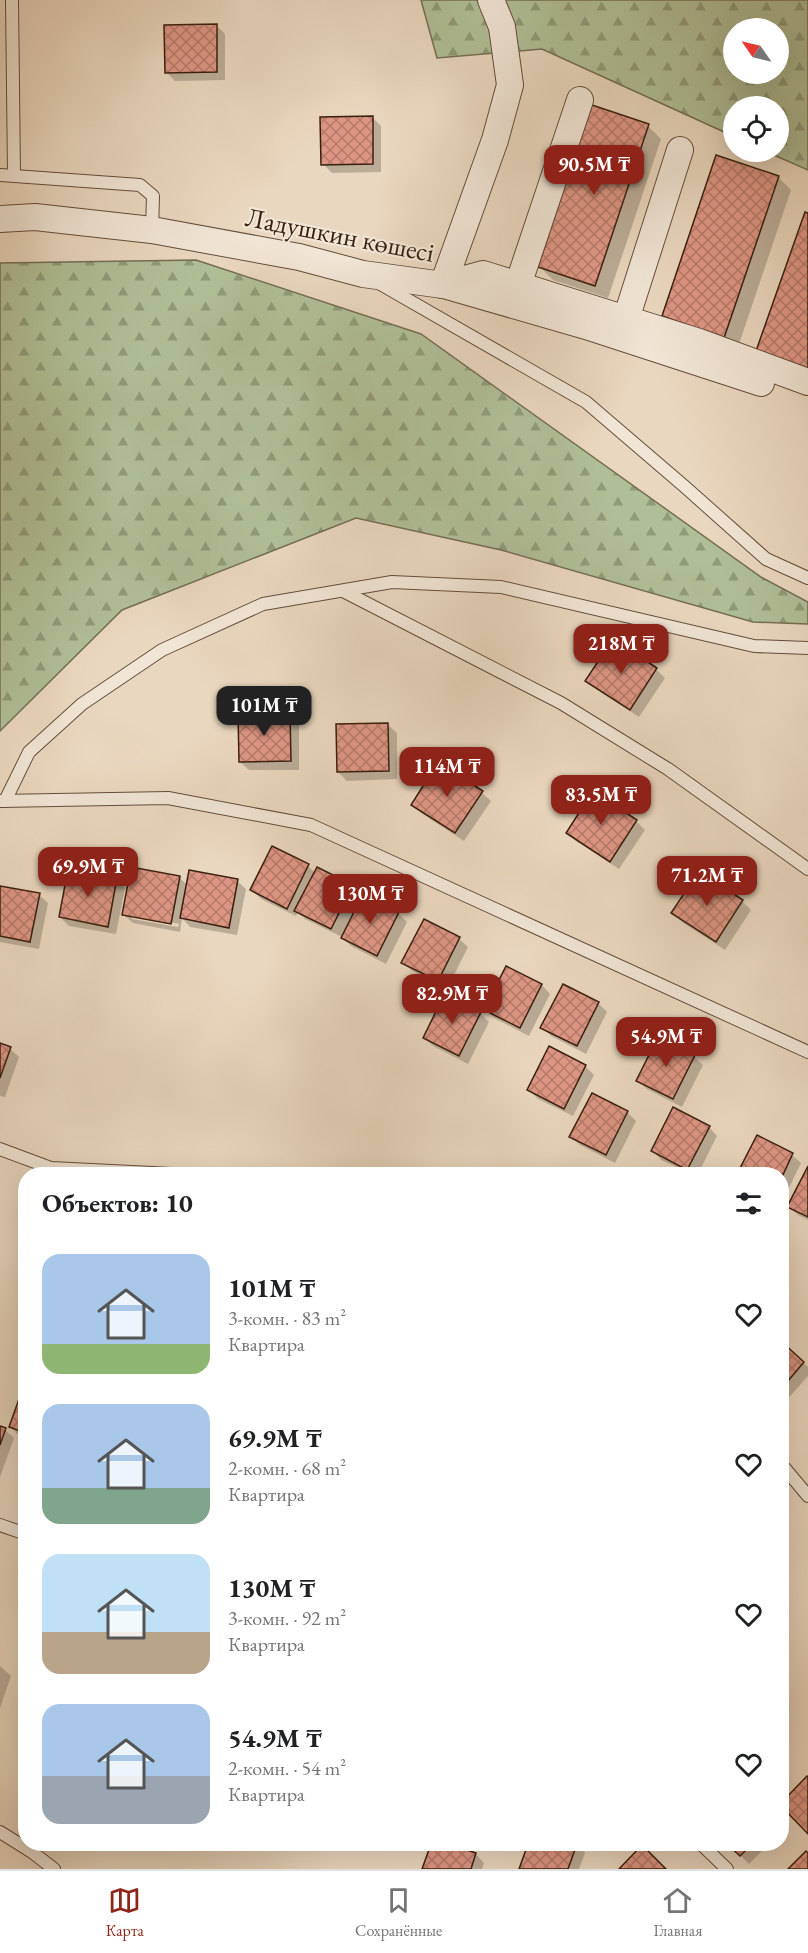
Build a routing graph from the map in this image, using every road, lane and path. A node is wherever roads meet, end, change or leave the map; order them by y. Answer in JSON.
{"nodes":[{"id":1,"x":12,"y":0,"type":"edge"},
{"id":2,"x":491,"y":0,"type":"edge"},
{"id":3,"x":580,"y":100,"type":"dead end"},
{"id":4,"x":680,"y":150,"type":"dead end"},
{"id":5,"x":0,"y":175,"type":"edge"},
{"id":6,"x":14,"y":175,"type":"junction"},
{"id":7,"x":0,"y":219,"type":"edge"},
{"id":8,"x":152,"y":230,"type":"junction"},
{"id":9,"x":363,"y":274,"type":"junction"},
{"id":10,"x":443,"y":285,"type":"junction"},
{"id":11,"x":518,"y":285,"type":"junction"},
{"id":12,"x":626,"y":319,"type":"junction"},
{"id":13,"x":808,"y":382,"type":"edge"},
{"id":14,"x":808,"y":398,"type":"edge"},
{"id":15,"x":808,"y":578,"type":"edge"},
{"id":16,"x":343,"y":591,"type":"junction"},
{"id":17,"x":808,"y":648,"type":"edge"},
{"id":18,"x":3,"y":801,"type":"edge"},
{"id":19,"x":808,"y":870,"type":"edge"},
{"id":20,"x":808,"y":1052,"type":"edge"},
{"id":21,"x":0,"y":1149,"type":"edge"},
{"id":22,"x":48,"y":1167,"type":"edge"},
{"id":23,"x":789,"y":1473,"type":"edge"},
{"id":24,"x":808,"y":1496,"type":"edge"},
{"id":25,"x":0,"y":1525,"type":"edge"},
{"id":26,"x":18,"y":1531,"type":"edge"},
{"id":27,"x":0,"y":1832,"type":"edge"},
{"id":28,"x":18,"y":1843,"type":"edge"},
{"id":29,"x":30,"y":1851,"type":"edge"},
{"id":30,"x":708,"y":1851,"type":"edge"},
{"id":31,"x":54,"y":1869,"type":"edge"},
{"id":32,"x":727,"y":1869,"type":"edge"}],
"edges":[{"from":1,"to":6,"type":"lane"},
{"from":2,"to":10,"type":"street","name":"Ладушкин көшесі"},
{"from":3,"to":11,"type":"street"},
{"from":4,"to":12,"type":"street"},
{"from":5,"to":6,"type":"lane"},
{"from":6,"to":8,"type":"lane"},
{"from":7,"to":8,"type":"street","name":"Ладушкин көшесі"},
{"from":8,"to":9,"type":"street","name":"Ладушкин көшесі"},
{"from":9,"to":10,"type":"street","name":"Ладушкин көшесі"},
{"from":9,"to":15,"type":"lane"},
{"from":10,"to":11,"type":"street"},
{"from":10,"to":14,"type":"street"},
{"from":11,"to":12,"type":"street"},
{"from":12,"to":13,"type":"street"},
{"from":16,"to":17,"type":"lane"},
{"from":16,"to":18,"type":"lane"},
{"from":16,"to":19,"type":"lane"},
{"from":18,"to":20,"type":"lane"},
{"from":21,"to":22,"type":"lane"},
{"from":23,"to":24,"type":"lane"},
{"from":25,"to":26,"type":"lane"},
{"from":27,"to":28,"type":"lane"},
{"from":29,"to":31,"type":"lane"},
{"from":30,"to":32,"type":"lane"}]}
